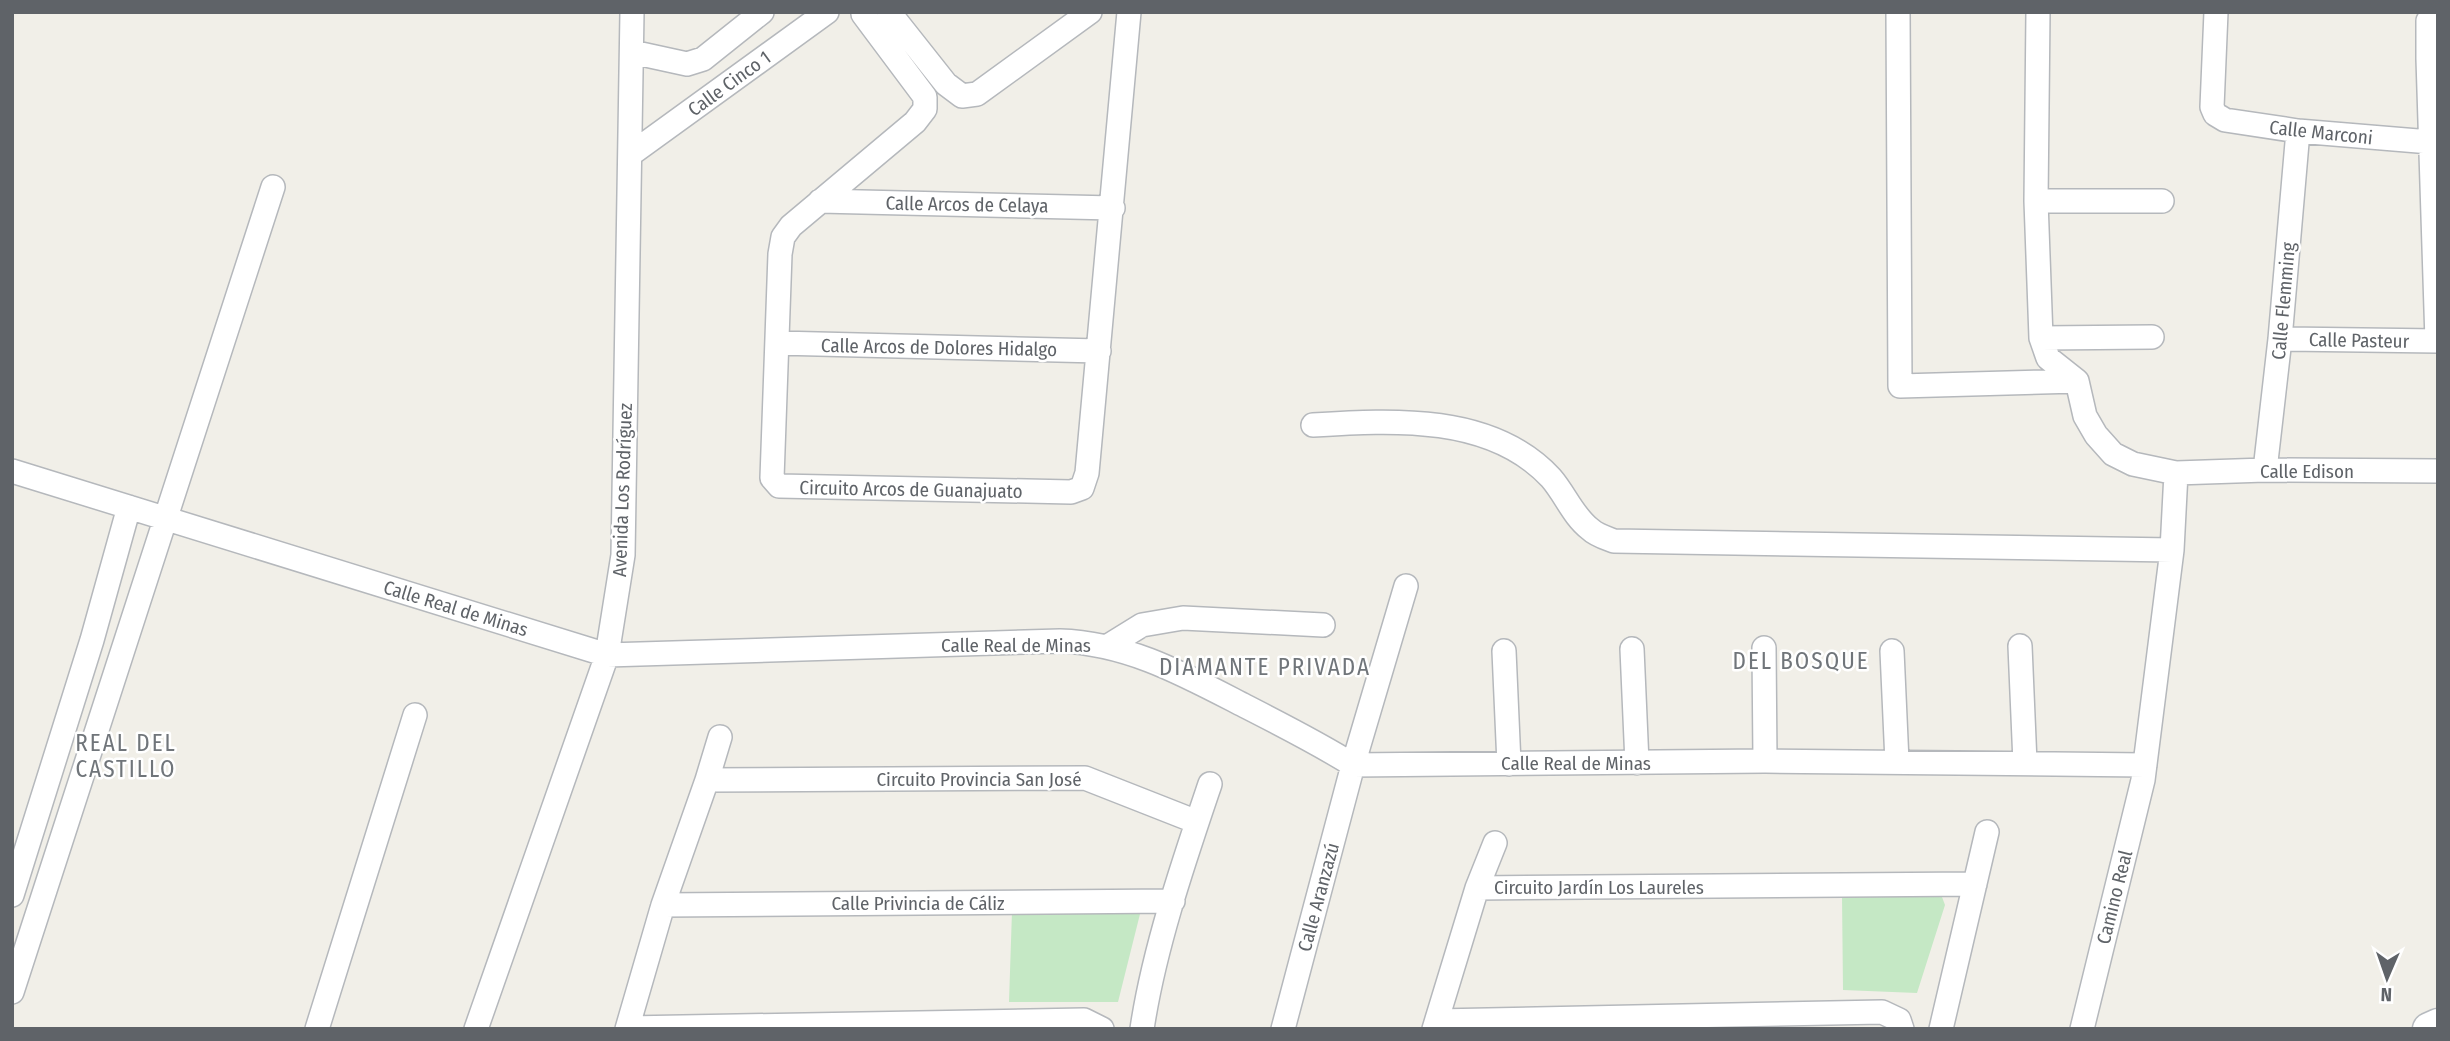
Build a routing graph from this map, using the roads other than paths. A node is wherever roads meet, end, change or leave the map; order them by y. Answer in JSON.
{"nodes":[{"id":1,"x":632,"y":12,"type":"edge"},
{"id":2,"x":762,"y":12,"type":"edge"},
{"id":3,"x":829,"y":12,"type":"edge"},
{"id":4,"x":889,"y":12,"type":"edge"},
{"id":5,"x":1090,"y":12,"type":"edge"},
{"id":6,"x":1129,"y":12,"type":"edge"},
{"id":7,"x":1898,"y":12,"type":"edge"},
{"id":8,"x":2038,"y":12,"type":"edge"},
{"id":9,"x":2216,"y":12,"type":"edge"},
{"id":10,"x":864,"y":13,"type":"edge"},
{"id":11,"x":2433,"y":21,"type":"edge"},
{"id":12,"x":632,"y":52,"type":"junction"},
{"id":13,"x":2298,"y":131,"type":"junction"},
{"id":14,"x":2430,"y":142,"type":"junction"},
{"id":15,"x":631,"y":154,"type":"junction"},
{"id":16,"x":273,"y":187,"type":"dead end"},
{"id":17,"x":820,"y":201,"type":"junction"},
{"id":18,"x":2036,"y":201,"type":"junction"},
{"id":19,"x":2162,"y":201,"type":"dead end"},
{"id":20,"x":1113,"y":208,"type":"junction"},
{"id":21,"x":2152,"y":337,"type":"dead end"},
{"id":22,"x":2041,"y":338,"type":"junction"},
{"id":23,"x":2280,"y":339,"type":"junction"},
{"id":24,"x":2438,"y":341,"type":"edge"},
{"id":25,"x":778,"y":343,"type":"junction"},
{"id":26,"x":1099,"y":351,"type":"junction"},
{"id":27,"x":2077,"y":381,"type":"junction"},
{"id":28,"x":1313,"y":425,"type":"dead end"},
{"id":29,"x":2265,"y":470,"type":"junction"},
{"id":30,"x":12,"y":471,"type":"edge"},
{"id":31,"x":2438,"y":471,"type":"edge"},
{"id":32,"x":2176,"y":473,"type":"junction"},
{"id":33,"x":129,"y":507,"type":"junction"},
{"id":34,"x":165,"y":519,"type":"junction"},
{"id":35,"x":2172,"y":550,"type":"junction"},
{"id":36,"x":1406,"y":586,"type":"dead end"},
{"id":37,"x":1323,"y":625,"type":"dead end"},
{"id":38,"x":1108,"y":646,"type":"junction"},
{"id":39,"x":2020,"y":646,"type":"dead end"},
{"id":40,"x":1764,"y":648,"type":"dead end"},
{"id":41,"x":1632,"y":649,"type":"dead end"},
{"id":42,"x":1504,"y":651,"type":"dead end"},
{"id":43,"x":1892,"y":651,"type":"dead end"},
{"id":44,"x":607,"y":655,"type":"junction"},
{"id":45,"x":415,"y":715,"type":"dead end"},
{"id":46,"x":720,"y":737,"type":"dead end"},
{"id":47,"x":1765,"y":761,"type":"junction"},
{"id":48,"x":1897,"y":762,"type":"junction"},
{"id":49,"x":1637,"y":763,"type":"junction"},
{"id":50,"x":2025,"y":763,"type":"junction"},
{"id":51,"x":1509,"y":764,"type":"junction"},
{"id":52,"x":1353,"y":765,"type":"junction"},
{"id":53,"x":2146,"y":765,"type":"junction"},
{"id":54,"x":707,"y":780,"type":"junction"},
{"id":55,"x":1210,"y":784,"type":"dead end"},
{"id":56,"x":1197,"y":822,"type":"junction"},
{"id":57,"x":1987,"y":832,"type":"dead end"},
{"id":58,"x":1495,"y":843,"type":"dead end"},
{"id":59,"x":1975,"y":884,"type":"junction"},
{"id":60,"x":1477,"y":888,"type":"junction"},
{"id":61,"x":12,"y":895,"type":"edge"},
{"id":62,"x":1173,"y":901,"type":"junction"},
{"id":63,"x":663,"y":905,"type":"junction"},
{"id":64,"x":12,"y":992,"type":"edge"},
{"id":65,"x":1435,"y":1025,"type":"edge"},
{"id":66,"x":2438,"y":1025,"type":"edge"},
{"id":67,"x":627,"y":1028,"type":"edge"},
{"id":68,"x":317,"y":1029,"type":"edge"},
{"id":69,"x":476,"y":1029,"type":"edge"},
{"id":70,"x":1102,"y":1029,"type":"edge"},
{"id":71,"x":1142,"y":1029,"type":"edge"},
{"id":72,"x":1283,"y":1029,"type":"edge"},
{"id":73,"x":1902,"y":1029,"type":"edge"},
{"id":74,"x":1941,"y":1029,"type":"edge"},
{"id":75,"x":2082,"y":1029,"type":"edge"},
{"id":76,"x":2429,"y":1029,"type":"edge"}],
"edges":[{"from":1,"to":12,"type":"street","name":"Avenida Los Rodríguez"},
{"from":2,"to":12,"type":"street"},
{"from":3,"to":10,"type":"street"},
{"from":3,"to":15,"type":"street","name":"Calle Cinco 1"},
{"from":4,"to":5,"type":"street"},
{"from":6,"to":20,"type":"street","name":"Circuito Arcos de Guanajuato"},
{"from":7,"to":27,"type":"street"},
{"from":8,"to":18,"type":"street"},
{"from":9,"to":13,"type":"street","name":"Calle Marconi"},
{"from":10,"to":17,"type":"street","name":"Circuito Arcos de Guanajuato"},
{"from":11,"to":14,"type":"street"},
{"from":12,"to":15,"type":"street","name":"Avenida Los Rodríguez"},
{"from":13,"to":14,"type":"street","name":"Calle Marconi"},
{"from":13,"to":23,"type":"street","name":"Calle Flemming"},
{"from":14,"to":24,"type":"street"},
{"from":15,"to":44,"type":"street","name":"Avenida Los Rodríguez"},
{"from":16,"to":34,"type":"street"},
{"from":17,"to":20,"type":"street","name":"Calle Arcos de Celaya"},
{"from":17,"to":25,"type":"street","name":"Circuito Arcos de Guanajuato"},
{"from":18,"to":19,"type":"street"},
{"from":18,"to":22,"type":"street"},
{"from":20,"to":26,"type":"street","name":"Circuito Arcos de Guanajuato"},
{"from":21,"to":22,"type":"street"},
{"from":22,"to":27,"type":"street"},
{"from":23,"to":24,"type":"street","name":"Calle Pasteur"},
{"from":23,"to":29,"type":"street","name":"Calle Flemming"},
{"from":25,"to":26,"type":"street","name":"Calle Arcos de Dolores Hidalgo"},
{"from":25,"to":26,"type":"street","name":"Circuito Arcos de Guanajuato"},
{"from":27,"to":32,"type":"street","name":"Calle Edison"},
{"from":28,"to":35,"type":"street"},
{"from":29,"to":31,"type":"street","name":"Calle Edison"},
{"from":29,"to":32,"type":"street","name":"Calle Edison"},
{"from":30,"to":33,"type":"street","name":"Calle Real de Minas"},
{"from":32,"to":35,"type":"street","name":"Camino Real"},
{"from":33,"to":34,"type":"street","name":"Calle Real de Minas"},
{"from":33,"to":61,"type":"street"},
{"from":34,"to":44,"type":"street","name":"Calle Real de Minas"},
{"from":34,"to":64,"type":"street"},
{"from":35,"to":53,"type":"street","name":"Camino Real"},
{"from":36,"to":52,"type":"street","name":"Calle Aranzazú"},
{"from":37,"to":38,"type":"street"},
{"from":38,"to":44,"type":"street","name":"Calle Real de Minas"},
{"from":38,"to":52,"type":"street","name":"Calle Real de Minas"},
{"from":39,"to":50,"type":"street"},
{"from":40,"to":47,"type":"street"},
{"from":41,"to":49,"type":"street"},
{"from":42,"to":51,"type":"street"},
{"from":43,"to":48,"type":"street"},
{"from":44,"to":69,"type":"street","name":"Avenida Los Rodríguez"},
{"from":45,"to":68,"type":"street"},
{"from":46,"to":54,"type":"street"},
{"from":47,"to":48,"type":"street","name":"Calle Real de Minas"},
{"from":47,"to":49,"type":"street","name":"Calle Real de Minas"},
{"from":48,"to":50,"type":"street","name":"Calle Real de Minas"},
{"from":49,"to":51,"type":"street","name":"Calle Real de Minas"},
{"from":50,"to":53,"type":"street","name":"Calle Real de Minas"},
{"from":51,"to":52,"type":"street","name":"Calle Real de Minas"},
{"from":52,"to":72,"type":"street","name":"Calle Aranzazú"},
{"from":53,"to":75,"type":"street","name":"Camino Real"},
{"from":54,"to":56,"type":"street","name":"Circuito Provincia San José"},
{"from":54,"to":63,"type":"street"},
{"from":55,"to":56,"type":"street"},
{"from":56,"to":62,"type":"street"},
{"from":57,"to":59,"type":"street"},
{"from":58,"to":60,"type":"street"},
{"from":59,"to":60,"type":"street","name":"Circuito Jardín Los Laureles"},
{"from":59,"to":74,"type":"street"},
{"from":60,"to":65,"type":"street","name":"Circuito Jardín Los Laureles"},
{"from":62,"to":63,"type":"street","name":"Calle Privincia de Cáliz"},
{"from":62,"to":71,"type":"street"},
{"from":63,"to":67,"type":"street"},
{"from":65,"to":73,"type":"street","name":"Circuito Jardín Los Laureles"},
{"from":66,"to":76,"type":"main road"},
{"from":67,"to":70,"type":"street"}]}
